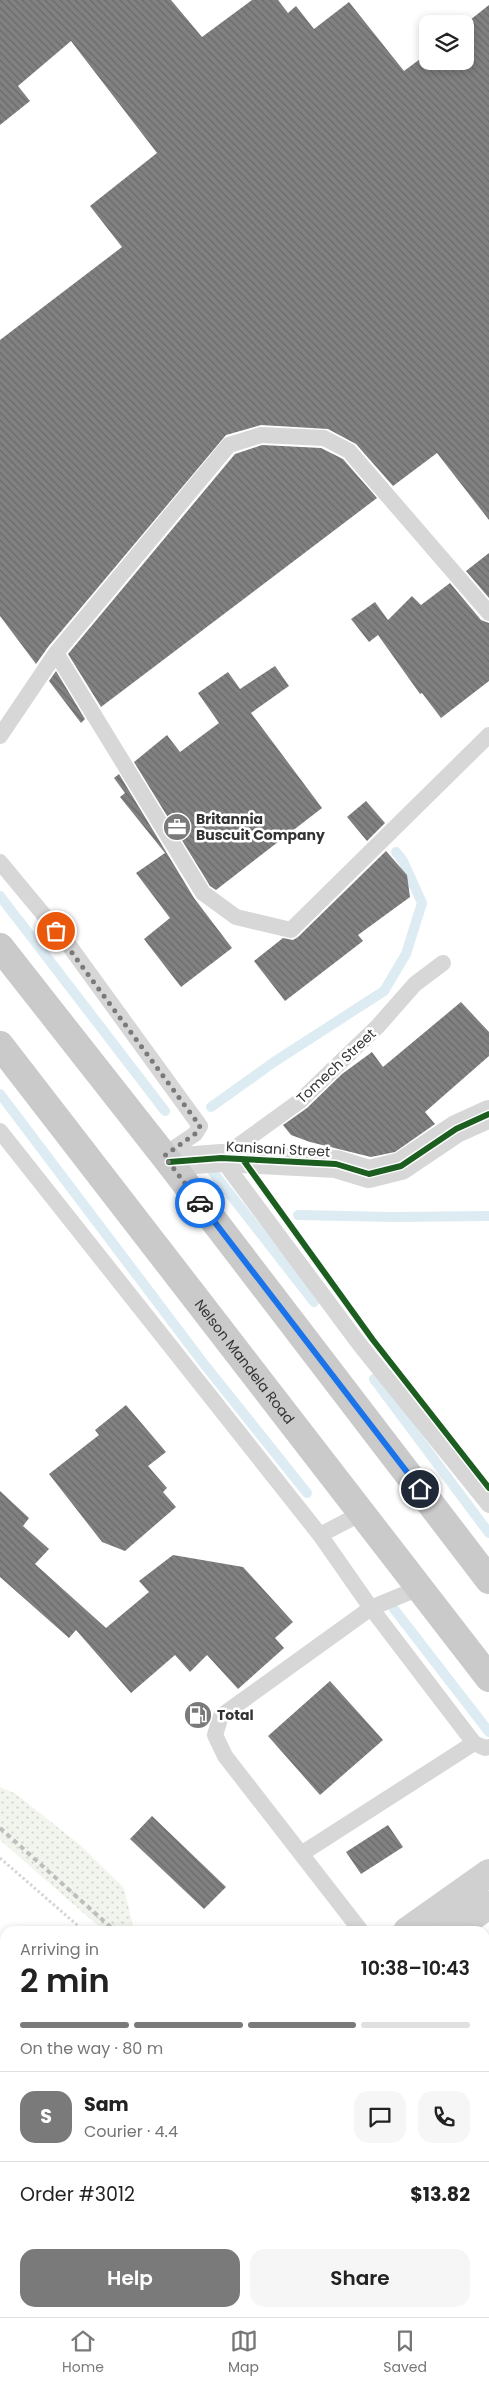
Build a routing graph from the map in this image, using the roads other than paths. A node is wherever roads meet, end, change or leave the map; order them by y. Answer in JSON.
{"nodes":[{"id":1,"x":489,"y":613,"type":"edge"},
{"id":2,"x":56,"y":653,"type":"junction"},
{"id":3,"x":489,"y":734,"type":"edge"},
{"id":4,"x":0,"y":736,"type":"edge"},
{"id":5,"x":0,"y":862,"type":"edge"},
{"id":6,"x":0,"y":948,"type":"edge"},
{"id":7,"x":443,"y":963,"type":"dead end"},
{"id":8,"x":0,"y":1045,"type":"edge"},
{"id":9,"x":489,"y":1114,"type":"edge"},
{"id":10,"x":0,"y":1131,"type":"edge"},
{"id":11,"x":221,"y":1158,"type":"junction"},
{"id":12,"x":166,"y":1159,"type":"junction"},
{"id":13,"x":489,"y":1506,"type":"edge"},
{"id":14,"x":362,"y":1513,"type":"junction"},
{"id":15,"x":320,"y":1535,"type":"junction"},
{"id":16,"x":489,"y":1580,"type":"edge"},
{"id":17,"x":419,"y":1588,"type":"junction"},
{"id":18,"x":372,"y":1608,"type":"junction"},
{"id":19,"x":489,"y":1678,"type":"edge"},
{"id":20,"x":482,"y":1745,"type":"edge"},
{"id":21,"x":301,"y":1854,"type":"junction"},
{"id":22,"x":489,"y":1873,"type":"edge"},
{"id":23,"x":489,"y":1905,"type":"edge"},
{"id":24,"x":357,"y":1926,"type":"edge"},
{"id":25,"x":414,"y":1926,"type":"edge"},
{"id":26,"x":459,"y":1926,"type":"edge"}],
"edges":[{"from":1,"to":2,"type":"lane"},
{"from":2,"to":3,"type":"lane"},
{"from":2,"to":4,"type":"lane"},
{"from":5,"to":12,"type":"lane"},
{"from":6,"to":12,"type":"main road"},
{"from":7,"to":11,"type":"lane","name":"Tomech Street"},
{"from":8,"to":14,"type":"main road","name":"Nelson Mandela Road"},
{"from":9,"to":11,"type":"street","name":"Kanisani Street"},
{"from":10,"to":15,"type":"lane"},
{"from":11,"to":12,"type":"street","name":"Kanisani Street"},
{"from":11,"to":13,"type":"lane"},
{"from":12,"to":16,"type":"main road"},
{"from":14,"to":15,"type":"lane"},
{"from":14,"to":17,"type":"main road","name":"Nelson Mandela Road"},
{"from":15,"to":18,"type":"lane"},
{"from":17,"to":18,"type":"lane"},
{"from":17,"to":19,"type":"main road","name":"Nelson Mandela Road"},
{"from":18,"to":20,"type":"lane"},
{"from":18,"to":21,"type":"lane"},
{"from":20,"to":21,"type":"lane"},
{"from":21,"to":24,"type":"lane"},
{"from":22,"to":25,"type":"main road"},
{"from":23,"to":26,"type":"main road"}]}
